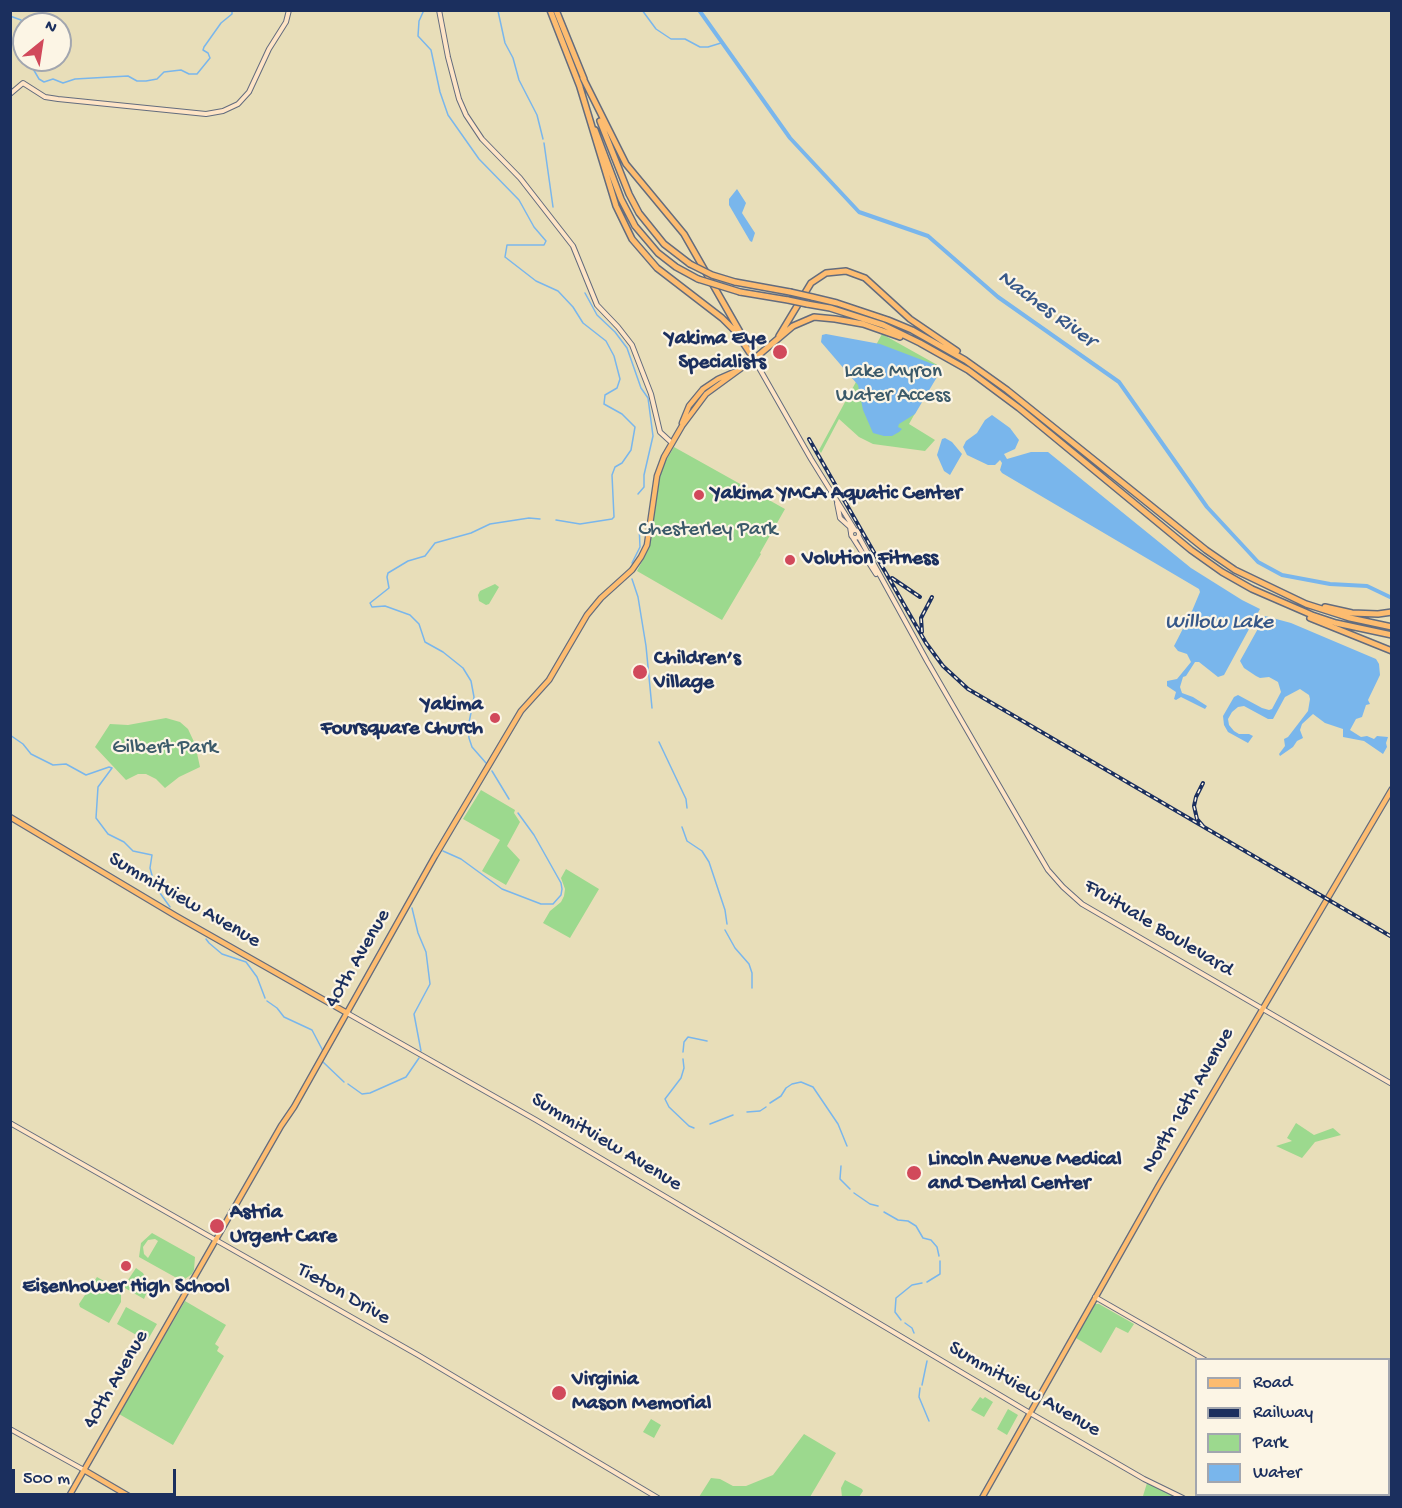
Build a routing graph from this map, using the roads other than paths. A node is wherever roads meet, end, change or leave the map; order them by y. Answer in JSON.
{"nodes":[{"id":1,"x":289,"y":10,"type":"edge"},
{"id":2,"x":439,"y":10,"type":"edge"},
{"id":3,"x":550,"y":10,"type":"edge"},
{"id":4,"x":556,"y":10,"type":"edge"},
{"id":5,"x":583,"y":78,"type":"junction"},
{"id":6,"x":579,"y":84,"type":"junction"},
{"id":7,"x":10,"y":94,"type":"edge"},
{"id":8,"x":779,"y":336,"type":"junction"},
{"id":9,"x":754,"y":359,"type":"junction"},
{"id":10,"x":956,"y":363,"type":"junction"},
{"id":11,"x":986,"y":373,"type":"junction"},
{"id":12,"x":672,"y":443,"type":"junction"},
{"id":13,"x":853,"y":534,"type":"junction"},
{"id":14,"x":859,"y":537,"type":"junction"},
{"id":15,"x":1250,"y":578,"type":"junction"},
{"id":16,"x":882,"y":581,"type":"junction"},
{"id":17,"x":1268,"y":597,"type":"junction"},
{"id":18,"x":1392,"y":612,"type":"edge"},
{"id":19,"x":1392,"y":627,"type":"edge"},
{"id":20,"x":1392,"y":635,"type":"edge"},
{"id":21,"x":1392,"y":651,"type":"edge"},
{"id":22,"x":1392,"y":789,"type":"edge"},
{"id":23,"x":10,"y":818,"type":"edge"},
{"id":24,"x":1262,"y":1009,"type":"junction"},
{"id":25,"x":347,"y":1013,"type":"junction"},
{"id":26,"x":1392,"y":1084,"type":"edge"},
{"id":27,"x":10,"y":1123,"type":"edge"},
{"id":28,"x":217,"y":1241,"type":"junction"},
{"id":29,"x":1095,"y":1297,"type":"junction"},
{"id":30,"x":1203,"y":1358,"type":"edge"},
{"id":31,"x":1030,"y":1413,"type":"junction"},
{"id":32,"x":10,"y":1429,"type":"edge"},
{"id":33,"x":84,"y":1470,"type":"junction"},
{"id":34,"x":983,"y":1496,"type":"edge"},
{"id":35,"x":68,"y":1497,"type":"edge"},
{"id":36,"x":132,"y":1497,"type":"edge"},
{"id":37,"x":658,"y":1497,"type":"edge"},
{"id":38,"x":990,"y":1497,"type":"edge"},
{"id":39,"x":1183,"y":1497,"type":"edge"}],
"edges":[{"from":1,"to":7,"type":"main road"},
{"from":2,"to":12,"type":"main road"},
{"from":3,"to":6,"type":"highway"},
{"from":4,"to":5,"type":"highway"},
{"from":5,"to":9,"type":"highway"},
{"from":5,"to":11,"type":"highway","bridge":true},
{"from":6,"to":9,"type":"highway"},
{"from":6,"to":10,"type":"highway","bridge":true},
{"from":8,"to":9,"type":"highway"},
{"from":8,"to":10,"type":"highway"},
{"from":8,"to":11,"type":"highway"},
{"from":9,"to":12,"type":"main road","name":"40th Avenue"},
{"from":9,"to":13,"type":"main road","name":"Fruitvale Boulevard"},
{"from":10,"to":17,"type":"highway"},
{"from":11,"to":15,"type":"highway"},
{"from":12,"to":25,"type":"main road","name":"40th Avenue"},
{"from":13,"to":14,"type":"main road"},
{"from":13,"to":14,"type":"main road","name":"Fruitvale Boulevard"},
{"from":13,"to":16,"type":"main road","name":"Fruitvale Boulevard"},
{"from":14,"to":16,"type":"main road","name":"Fruitvale Boulevard"},
{"from":15,"to":18,"type":"highway"},
{"from":15,"to":19,"type":"highway"},
{"from":16,"to":24,"type":"main road","name":"Fruitvale Boulevard"},
{"from":17,"to":20,"type":"highway"},
{"from":17,"to":21,"type":"highway"},
{"from":22,"to":24,"type":"main road","name":"North 16th Avenue"},
{"from":23,"to":25,"type":"main road","name":"Summitview Avenue"},
{"from":24,"to":26,"type":"main road","name":"Fruitvale Boulevard"},
{"from":24,"to":29,"type":"main road","name":"North 16th Avenue"},
{"from":25,"to":28,"type":"main road","name":"40th Avenue"},
{"from":25,"to":31,"type":"main road","name":"Summitview Avenue"},
{"from":27,"to":28,"type":"main road","name":"Tieton Drive"},
{"from":28,"to":33,"type":"main road","name":"40th Avenue"},
{"from":28,"to":37,"type":"main road","name":"Tieton Drive"},
{"from":29,"to":30,"type":"main road"},
{"from":29,"to":31,"type":"main road","name":"North 16th Avenue"},
{"from":31,"to":34,"type":"main road","name":"North 16th Avenue"},
{"from":31,"to":39,"type":"main road","name":"Summitview Avenue"},
{"from":32,"to":33,"type":"main road"},
{"from":33,"to":35,"type":"main road","name":"40th Avenue"},
{"from":33,"to":36,"type":"main road"},
{"from":34,"to":38,"type":"main road"}]}
